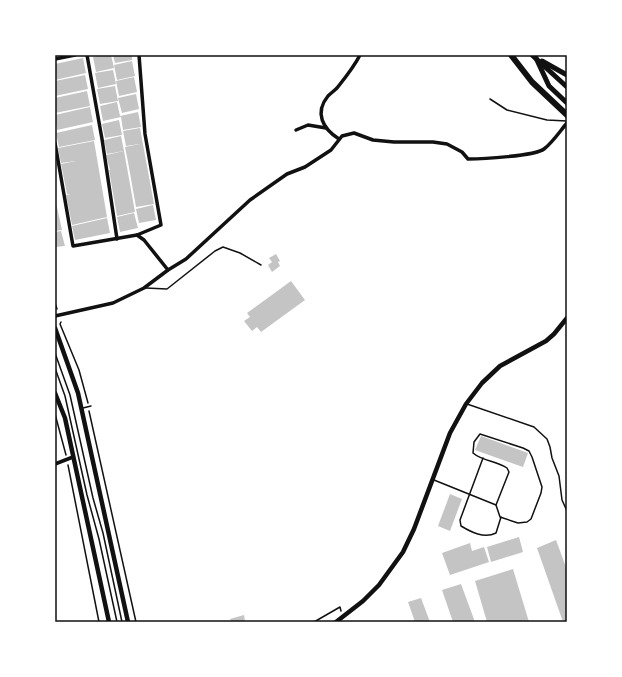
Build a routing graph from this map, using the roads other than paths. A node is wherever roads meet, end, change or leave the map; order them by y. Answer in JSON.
{"nodes":[{"id":1,"x":75,"y":55,"type":"edge"},
{"id":2,"x":87,"y":55,"type":"edge"},
{"id":3,"x":139,"y":55,"type":"edge"},
{"id":4,"x":360,"y":55,"type":"edge"},
{"id":5,"x":511,"y":55,"type":"edge"},
{"id":6,"x":534,"y":57,"type":"edge"},
{"id":7,"x":55,"y":59,"type":"edge"},
{"id":8,"x":567,"y":75,"type":"edge"},
{"id":9,"x":567,"y":87,"type":"edge"},
{"id":10,"x":490,"y":99,"type":"dead end"},
{"id":11,"x":567,"y":103,"type":"edge"},
{"id":12,"x":567,"y":115,"type":"edge"},
{"id":13,"x":567,"y":122,"type":"edge"},
{"id":14,"x":326,"y":128,"type":"junction"},
{"id":15,"x":296,"y":130,"type":"dead end"},
{"id":16,"x":339,"y":139,"type":"junction"},
{"id":17,"x":55,"y":143,"type":"edge"},
{"id":18,"x":137,"y":235,"type":"junction"},
{"id":19,"x":117,"y":239,"type":"junction"},
{"id":20,"x":261,"y":265,"type":"dead end"},
{"id":21,"x":168,"y":270,"type":"junction"},
{"id":22,"x":144,"y":288,"type":"junction"},
{"id":23,"x":55,"y":316,"type":"edge"},
{"id":24,"x":567,"y":318,"type":"edge"},
{"id":25,"x":55,"y":328,"type":"edge"},
{"id":26,"x":55,"y":353,"type":"edge"},
{"id":27,"x":55,"y":368,"type":"edge"},
{"id":28,"x":55,"y":393,"type":"edge"},
{"id":29,"x":466,"y":404,"type":"junction"},
{"id":30,"x":91,"y":406,"type":"dead end"},
{"id":31,"x":81,"y":408,"type":"junction"},
{"id":32,"x":73,"y":457,"type":"junction"},
{"id":33,"x":482,"y":458,"type":"junction"},
{"id":34,"x":55,"y":464,"type":"edge"},
{"id":35,"x":432,"y":480,"type":"junction"},
{"id":36,"x":470,"y":494,"type":"junction"},
{"id":37,"x":496,"y":505,"type":"junction"},
{"id":38,"x":567,"y":511,"type":"edge"},
{"id":39,"x":501,"y":517,"type":"junction"},
{"id":40,"x":109,"y":622,"type":"edge"},
{"id":41,"x":117,"y":622,"type":"edge"},
{"id":42,"x":122,"y":622,"type":"edge"},
{"id":43,"x":128,"y":622,"type":"edge"},
{"id":44,"x":336,"y":622,"type":"edge"}],
"edges":[{"from":1,"to":7,"type":"street"},
{"from":2,"to":19,"type":"street"},
{"from":3,"to":18,"type":"street"},
{"from":4,"to":14,"type":"street"},
{"from":5,"to":12,"type":"highway"},
{"from":6,"to":8,"type":"main road"},
{"from":6,"to":9,"type":"main road"},
{"from":6,"to":11,"type":"main road"},
{"from":10,"to":13,"type":"lane"},
{"from":13,"to":16,"type":"street"},
{"from":14,"to":15,"type":"street"},
{"from":14,"to":16,"type":"street"},
{"from":16,"to":21,"type":"street"},
{"from":17,"to":19,"type":"street"},
{"from":18,"to":19,"type":"street"},
{"from":18,"to":21,"type":"street"},
{"from":20,"to":22,"type":"lane"},
{"from":21,"to":22,"type":"street"},
{"from":22,"to":23,"type":"street"},
{"from":24,"to":29,"type":"street"},
{"from":25,"to":31,"type":"street"},
{"from":26,"to":42,"type":"lane"},
{"from":27,"to":41,"type":"lane"},
{"from":28,"to":32,"type":"street"},
{"from":29,"to":35,"type":"street"},
{"from":29,"to":38,"type":"lane"},
{"from":30,"to":31,"type":"lane"},
{"from":31,"to":43,"type":"street"},
{"from":32,"to":34,"type":"street"},
{"from":32,"to":40,"type":"street"},
{"from":33,"to":36,"type":"lane"},
{"from":33,"to":37,"type":"lane"},
{"from":33,"to":39,"type":"lane"},
{"from":35,"to":36,"type":"lane"},
{"from":35,"to":44,"type":"street"},
{"from":36,"to":37,"type":"lane"},
{"from":36,"to":39,"type":"lane"},
{"from":37,"to":39,"type":"lane"}]}
